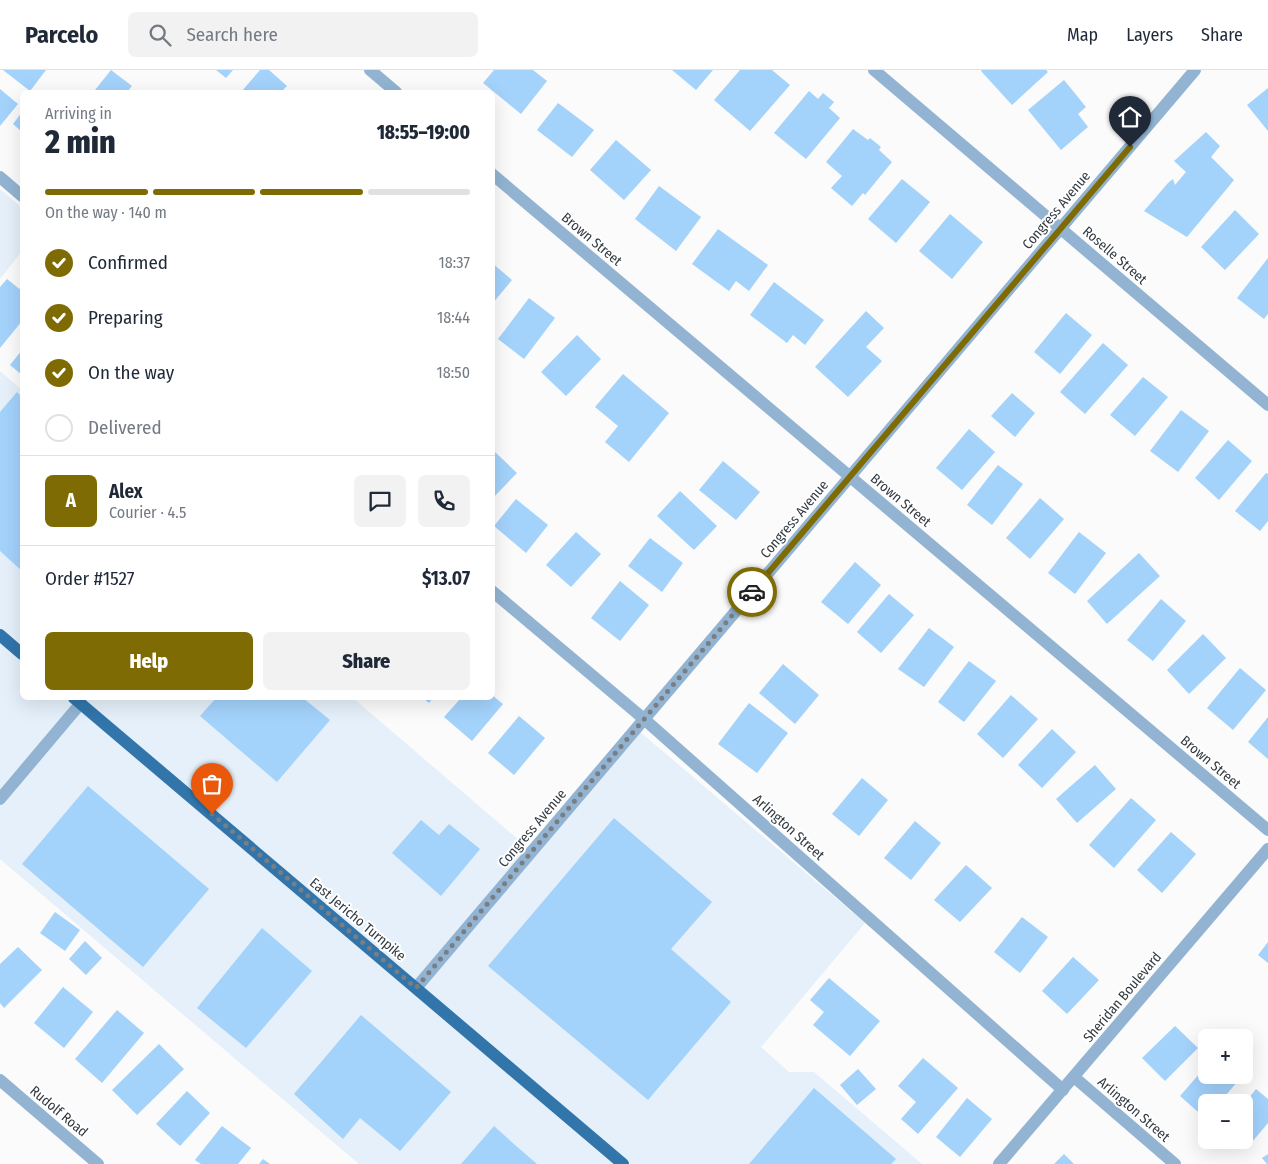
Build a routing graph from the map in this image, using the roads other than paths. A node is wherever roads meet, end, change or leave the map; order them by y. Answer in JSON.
{"nodes":[{"id":1,"x":370,"y":70,"type":"edge"},
{"id":2,"x":874,"y":70,"type":"edge"},
{"id":3,"x":1195,"y":70,"type":"edge"},
{"id":4,"x":394,"y":90,"type":"edge"},
{"id":5,"x":0,"y":177,"type":"edge"},
{"id":6,"x":495,"y":177,"type":"edge"},
{"id":7,"x":20,"y":194,"type":"edge"},
{"id":8,"x":1061,"y":228,"type":"junction"},
{"id":9,"x":1268,"y":405,"type":"edge"},
{"id":10,"x":850,"y":476,"type":"junction"},
{"id":11,"x":495,"y":594,"type":"edge"},
{"id":12,"x":0,"y":635,"type":"edge"},
{"id":13,"x":20,"y":652,"type":"edge"},
{"id":14,"x":77,"y":700,"type":"edge"},
{"id":15,"x":644,"y":719,"type":"junction"},
{"id":16,"x":0,"y":799,"type":"edge"},
{"id":17,"x":1268,"y":830,"type":"edge"},
{"id":18,"x":1268,"y":849,"type":"edge"},
{"id":19,"x":416,"y":988,"type":"junction"},
{"id":20,"x":1074,"y":1078,"type":"junction"},
{"id":21,"x":0,"y":1080,"type":"edge"},
{"id":22,"x":1062,"y":1090,"type":"junction"},
{"id":23,"x":98,"y":1164,"type":"edge"},
{"id":24,"x":623,"y":1164,"type":"edge"},
{"id":25,"x":999,"y":1164,"type":"edge"},
{"id":26,"x":1175,"y":1164,"type":"edge"}],
"edges":[{"from":1,"to":4,"type":"street"},
{"from":2,"to":8,"type":"street","name":"Roselle Street"},
{"from":3,"to":8,"type":"street","name":"Congress Avenue"},
{"from":5,"to":7,"type":"street"},
{"from":6,"to":10,"type":"street","name":"Brown Street"},
{"from":8,"to":9,"type":"street","name":"Roselle Street"},
{"from":8,"to":10,"type":"street","name":"Congress Avenue"},
{"from":10,"to":15,"type":"street","name":"Congress Avenue"},
{"from":10,"to":17,"type":"street","name":"Brown Street"},
{"from":11,"to":15,"type":"street","name":"Arlington Street"},
{"from":12,"to":13,"type":"main road"},
{"from":14,"to":16,"type":"street"},
{"from":14,"to":19,"type":"main road","name":"East Jericho Turnpike"},
{"from":15,"to":19,"type":"street","name":"Congress Avenue"},
{"from":15,"to":22,"type":"street","name":"Arlington Street"},
{"from":18,"to":20,"type":"street","name":"Sheridan Boulevard"},
{"from":19,"to":24,"type":"main road","name":"East Jericho Turnpike"},
{"from":20,"to":22,"type":"street","name":"Sheridan Boulevard"},
{"from":20,"to":26,"type":"street","name":"Arlington Street"},
{"from":21,"to":23,"type":"street","name":"Rudolf Road"},
{"from":22,"to":25,"type":"street","name":"Sheridan Boulevard"}]}
